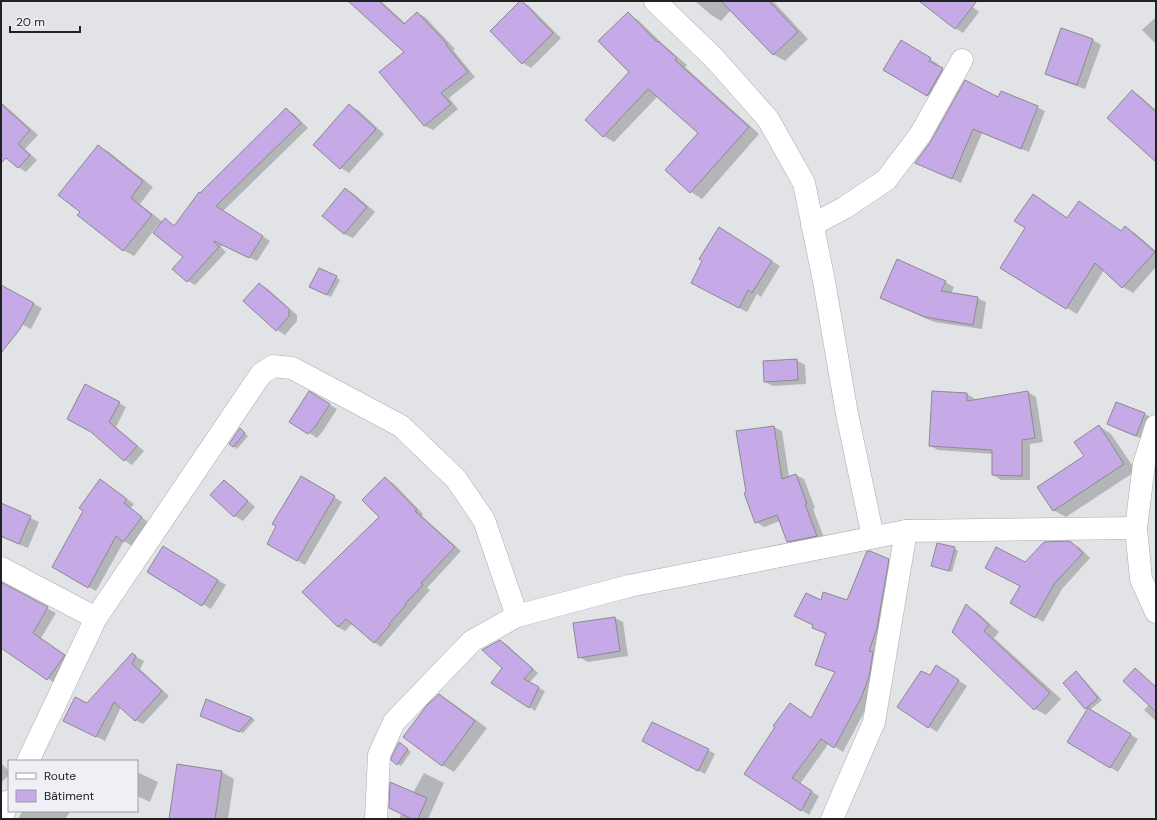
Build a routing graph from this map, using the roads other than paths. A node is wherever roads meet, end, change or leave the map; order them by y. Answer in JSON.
{"nodes":[{"id":1,"x":655,"y":1,"type":"edge"},
{"id":2,"x":962,"y":60,"type":"dead end"},
{"id":3,"x":812,"y":225,"type":"junction"},
{"id":4,"x":1156,"y":426,"type":"edge"},
{"id":5,"x":1136,"y":528,"type":"junction"},
{"id":6,"x":906,"y":531,"type":"junction"},
{"id":7,"x":873,"y":537,"type":"junction"},
{"id":8,"x":1,"y":568,"type":"edge"},
{"id":9,"x":1156,"y":612,"type":"edge"},
{"id":10,"x":518,"y":616,"type":"junction"},
{"id":11,"x":96,"y":618,"type":"junction"},
{"id":12,"x":28,"y":760,"type":"edge"},
{"id":13,"x":8,"y":803,"type":"edge"},
{"id":14,"x":381,"y":816,"type":"edge"},
{"id":15,"x":838,"y":817,"type":"edge"},
{"id":16,"x":1,"y":818,"type":"edge"}],
"edges":[{"from":1,"to":3,"type":"street"},
{"from":2,"to":3,"type":"street"},
{"from":3,"to":7,"type":"street"},
{"from":4,"to":5,"type":"street"},
{"from":5,"to":6,"type":"street"},
{"from":5,"to":9,"type":"street"},
{"from":6,"to":7,"type":"street"},
{"from":6,"to":15,"type":"street"},
{"from":7,"to":10,"type":"street"},
{"from":8,"to":11,"type":"street"},
{"from":10,"to":11,"type":"street"},
{"from":10,"to":14,"type":"street"},
{"from":11,"to":12,"type":"street"},
{"from":13,"to":16,"type":"street"}]}
